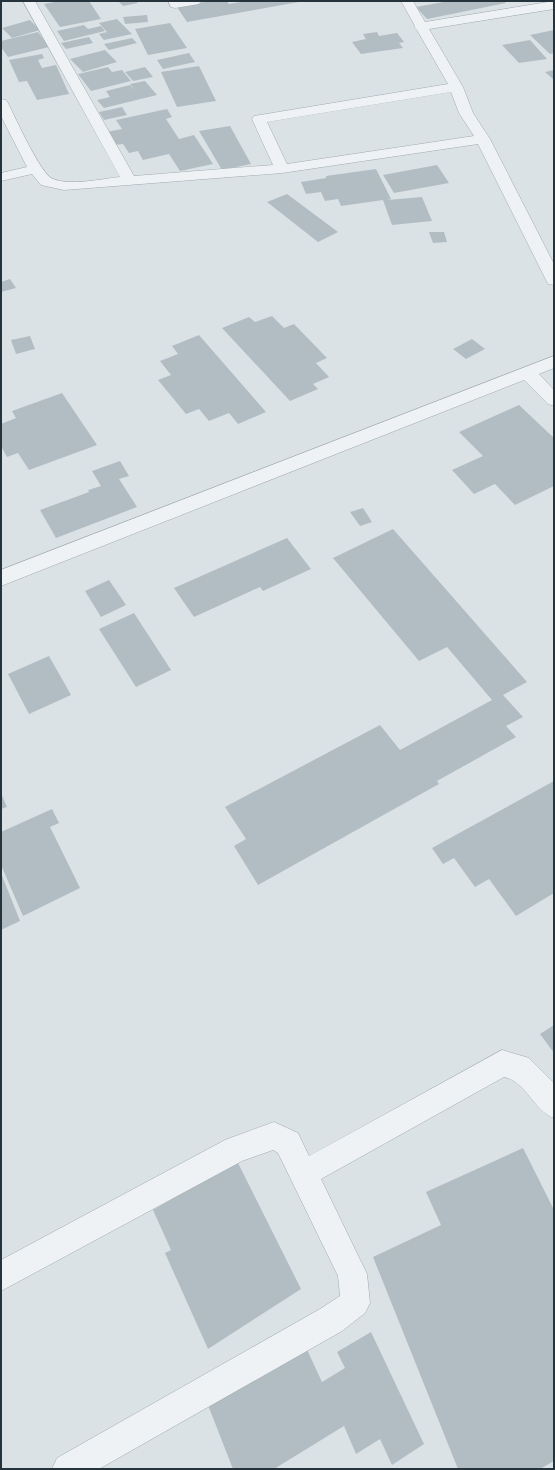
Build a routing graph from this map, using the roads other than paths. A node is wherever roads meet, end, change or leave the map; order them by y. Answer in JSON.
{"nodes":[{"id":1,"x":29,"y":1,"type":"edge"},
{"id":2,"x":174,"y":1,"type":"edge"},
{"id":3,"x":195,"y":1,"type":"edge"},
{"id":4,"x":407,"y":1,"type":"edge"},
{"id":5,"x":554,"y":5,"type":"edge"},
{"id":6,"x":420,"y":26,"type":"junction"},
{"id":7,"x":456,"y":87,"type":"junction"},
{"id":8,"x":2,"y":107,"type":"edge"},
{"id":9,"x":483,"y":139,"type":"junction"},
{"id":10,"x":35,"y":169,"type":"junction"},
{"id":11,"x":282,"y":169,"type":"junction"},
{"id":12,"x":1,"y":177,"type":"edge"},
{"id":13,"x":129,"y":181,"type":"junction"},
{"id":14,"x":554,"y":280,"type":"edge"},
{"id":15,"x":554,"y":362,"type":"edge"},
{"id":16,"x":527,"y":373,"type":"junction"},
{"id":17,"x":554,"y":400,"type":"edge"},
{"id":18,"x":1,"y":578,"type":"edge"},
{"id":19,"x":554,"y":1105,"type":"edge"},
{"id":20,"x":303,"y":1174,"type":"junction"},
{"id":21,"x":1,"y":1276,"type":"edge"},
{"id":22,"x":68,"y":1469,"type":"edge"}],
"edges":[{"from":1,"to":13,"type":"street"},
{"from":2,"to":3,"type":"street"},
{"from":4,"to":6,"type":"street"},
{"from":5,"to":6,"type":"street"},
{"from":6,"to":7,"type":"street"},
{"from":7,"to":9,"type":"street"},
{"from":7,"to":11,"type":"street"},
{"from":8,"to":10,"type":"street"},
{"from":9,"to":11,"type":"street"},
{"from":9,"to":14,"type":"street"},
{"from":10,"to":12,"type":"street"},
{"from":10,"to":13,"type":"street"},
{"from":11,"to":13,"type":"street"},
{"from":15,"to":16,"type":"street"},
{"from":16,"to":17,"type":"street"},
{"from":16,"to":18,"type":"street"},
{"from":19,"to":20,"type":"street"},
{"from":20,"to":21,"type":"street"},
{"from":20,"to":22,"type":"street"}]}
